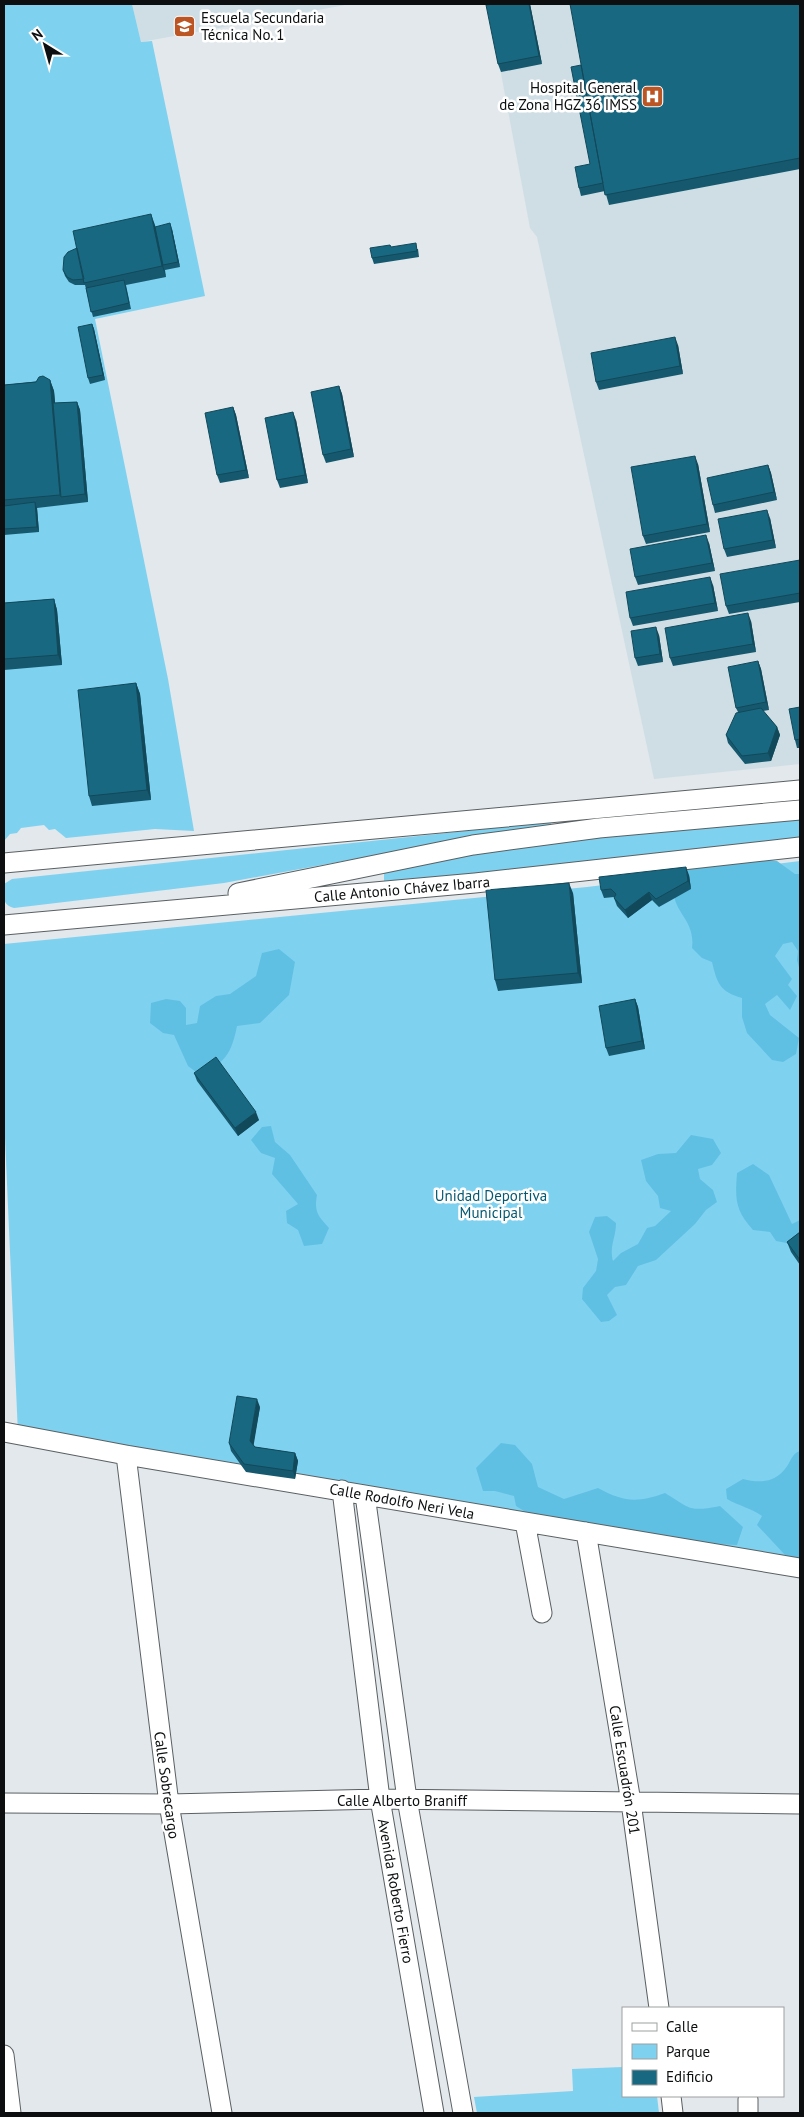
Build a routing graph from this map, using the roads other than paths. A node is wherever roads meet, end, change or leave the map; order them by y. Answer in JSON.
{"nodes":[{"id":1,"x":800,"y":790,"type":"edge"},
{"id":2,"x":800,"y":810,"type":"edge"},
{"id":3,"x":800,"y":848,"type":"edge"},
{"id":4,"x":6,"y":865,"type":"edge"},
{"id":5,"x":151,"y":910,"type":"junction"},
{"id":6,"x":9,"y":921,"type":"edge"},
{"id":7,"x":4,"y":1432,"type":"edge"},
{"id":8,"x":126,"y":1455,"type":"junction"},
{"id":9,"x":342,"y":1490,"type":"junction"},
{"id":10,"x":366,"y":1495,"type":"junction"},
{"id":11,"x":525,"y":1522,"type":"junction"},
{"id":12,"x":586,"y":1532,"type":"junction"},
{"id":13,"x":800,"y":1568,"type":"edge"},
{"id":14,"x":542,"y":1613,"type":"dead end"},
{"id":15,"x":380,"y":1799,"type":"junction"},
{"id":16,"x":407,"y":1799,"type":"junction"},
{"id":17,"x":630,"y":1802,"type":"junction"},
{"id":18,"x":4,"y":1803,"type":"edge"},
{"id":19,"x":169,"y":1804,"type":"junction"},
{"id":20,"x":800,"y":1804,"type":"edge"},
{"id":21,"x":659,"y":2007,"type":"edge"},
{"id":22,"x":4,"y":2055,"type":"edge"},
{"id":23,"x":671,"y":2097,"type":"edge"},
{"id":24,"x":11,"y":2113,"type":"edge"},
{"id":25,"x":222,"y":2113,"type":"edge"},
{"id":26,"x":434,"y":2113,"type":"edge"},
{"id":27,"x":463,"y":2113,"type":"edge"},
{"id":28,"x":673,"y":2113,"type":"edge"}],
"edges":[{"from":1,"to":4,"type":"street"},
{"from":2,"to":5,"type":"street"},
{"from":3,"to":5,"type":"street","name":"Calle Antonio Chávez Ibarra"},
{"from":5,"to":6,"type":"street","name":"Calle Antonio Chávez Ibarra"},
{"from":7,"to":8,"type":"street","name":"Calle Rodolfo Neri Vela"},
{"from":8,"to":9,"type":"street","name":"Calle Rodolfo Neri Vela"},
{"from":8,"to":19,"type":"street","name":"Calle Sobrecargo"},
{"from":9,"to":10,"type":"street","name":"Calle Rodolfo Neri Vela"},
{"from":9,"to":15,"type":"street","name":"Avenida Roberto Fierro"},
{"from":10,"to":11,"type":"street","name":"Calle Rodolfo Neri Vela"},
{"from":10,"to":16,"type":"street","name":"Avenida Roberto Fierro"},
{"from":11,"to":12,"type":"street","name":"Calle Rodolfo Neri Vela"},
{"from":11,"to":14,"type":"street"},
{"from":12,"to":13,"type":"street","name":"Calle Rodolfo Neri Vela"},
{"from":12,"to":17,"type":"street","name":"Calle Escuadrón 201"},
{"from":15,"to":16,"type":"street","name":"Calle Alberto Braniff"},
{"from":15,"to":19,"type":"street","name":"Calle Alberto Braniff"},
{"from":15,"to":26,"type":"street","name":"Avenida Roberto Fierro"},
{"from":16,"to":17,"type":"street","name":"Calle Alberto Braniff"},
{"from":16,"to":27,"type":"street","name":"Avenida Roberto Fierro"},
{"from":17,"to":20,"type":"street","name":"Calle Alberto Braniff"},
{"from":17,"to":21,"type":"street","name":"Calle Escuadrón 201"},
{"from":18,"to":19,"type":"street","name":"Calle Alberto Braniff"},
{"from":19,"to":25,"type":"street","name":"Calle Sobrecargo"},
{"from":22,"to":24,"type":"street"},
{"from":23,"to":28,"type":"street"}]}
